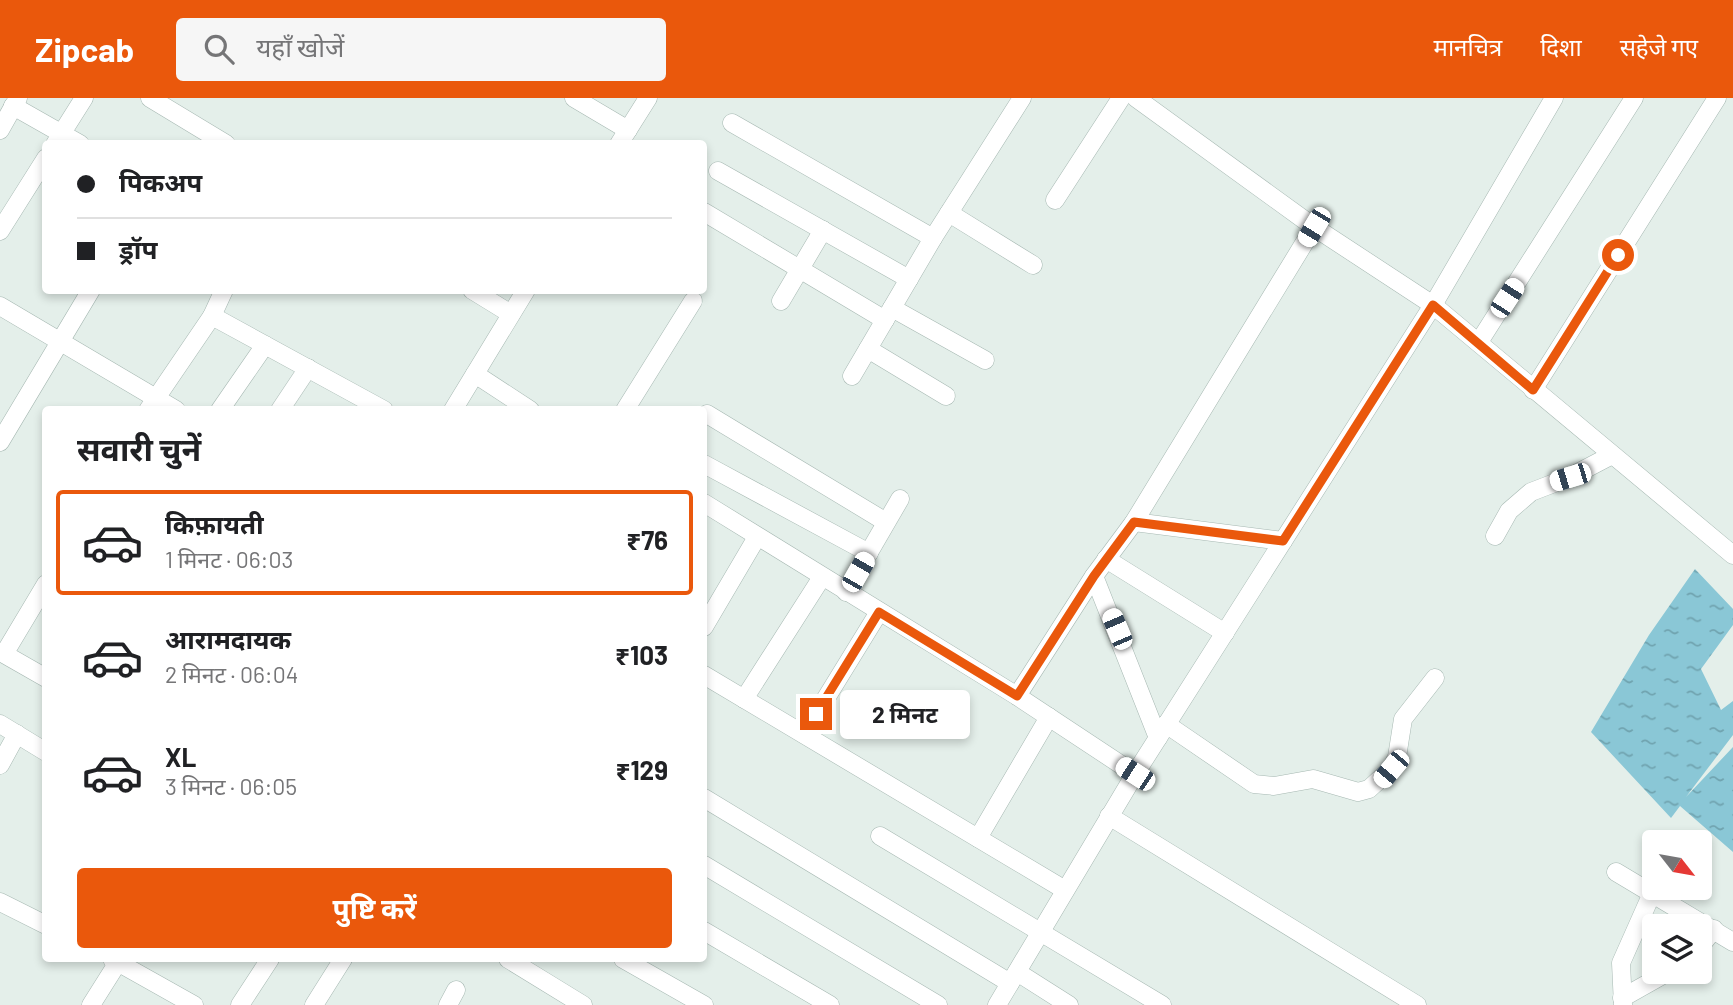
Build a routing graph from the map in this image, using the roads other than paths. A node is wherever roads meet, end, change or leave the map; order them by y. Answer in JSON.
{"nodes":[{"id":1,"x":84,"y":98,"type":"edge"},
{"id":2,"x":150,"y":98,"type":"edge"},
{"id":3,"x":574,"y":98,"type":"edge"},
{"id":4,"x":648,"y":98,"type":"edge"},
{"id":5,"x":1022,"y":98,"type":"edge"},
{"id":6,"x":1121,"y":98,"type":"edge"},
{"id":7,"x":1136,"y":98,"type":"edge"},
{"id":8,"x":1553,"y":98,"type":"edge"},
{"id":9,"x":1634,"y":98,"type":"edge"},
{"id":10,"x":1717,"y":98,"type":"edge"},
{"id":11,"x":16,"y":102,"type":"edge"},
{"id":12,"x":732,"y":123,"type":"dead end"},
{"id":13,"x":0,"y":130,"type":"edge"},
{"id":14,"x":623,"y":137,"type":"edge"},
{"id":15,"x":58,"y":138,"type":"edge"},
{"id":16,"x":219,"y":140,"type":"edge"},
{"id":17,"x":42,"y":164,"type":"edge"},
{"id":18,"x":718,"y":171,"type":"dead end"},
{"id":19,"x":1055,"y":200,"type":"dead end"},
{"id":20,"x":949,"y":213,"type":"junction"},
{"id":21,"x":707,"y":214,"type":"edge"},
{"id":22,"x":1314,"y":227,"type":"junction"},
{"id":23,"x":823,"y":230,"type":"junction"},
{"id":24,"x":0,"y":231,"type":"edge"},
{"id":25,"x":933,"y":238,"type":"junction"},
{"id":26,"x":1034,"y":265,"type":"dead end"},
{"id":27,"x":800,"y":270,"type":"junction"},
{"id":28,"x":909,"y":279,"type":"junction"},
{"id":29,"x":89,"y":294,"type":"edge"},
{"id":30,"x":223,"y":294,"type":"edge"},
{"id":31,"x":478,"y":294,"type":"edge"},
{"id":32,"x":524,"y":294,"type":"edge"},
{"id":33,"x":693,"y":301,"type":"dead end"},
{"id":34,"x":782,"y":301,"type":"dead end"},
{"id":35,"x":1433,"y":305,"type":"junction"},
{"id":36,"x":0,"y":306,"type":"edge"},
{"id":37,"x":511,"y":314,"type":"junction"},
{"id":38,"x":888,"y":314,"type":"junction"},
{"id":39,"x":212,"y":316,"type":"junction"},
{"id":40,"x":60,"y":342,"type":"junction"},
{"id":41,"x":1479,"y":342,"type":"junction"},
{"id":42,"x":265,"y":345,"type":"junction"},
{"id":43,"x":868,"y":349,"type":"junction"},
{"id":44,"x":985,"y":360,"type":"dead end"},
{"id":45,"x":307,"y":368,"type":"junction"},
{"id":46,"x":475,"y":374,"type":"junction"},
{"id":47,"x":852,"y":376,"type":"dead end"},
{"id":48,"x":1533,"y":390,"type":"junction"},
{"id":49,"x":946,"y":396,"type":"dead end"},
{"id":50,"x":151,"y":403,"type":"edge"},
{"id":51,"x":223,"y":406,"type":"edge"},
{"id":52,"x":283,"y":406,"type":"edge"},
{"id":53,"x":377,"y":406,"type":"edge"},
{"id":54,"x":455,"y":406,"type":"edge"},
{"id":55,"x":524,"y":406,"type":"edge"},
{"id":56,"x":627,"y":406,"type":"edge"},
{"id":57,"x":707,"y":415,"type":"dead end"},
{"id":58,"x":0,"y":442,"type":"edge"},
{"id":59,"x":1612,"y":455,"type":"junction"},
{"id":60,"x":707,"y":466,"type":"edge"},
{"id":61,"x":900,"y":499,"type":"dead end"},
{"id":62,"x":707,"y":505,"type":"edge"},
{"id":63,"x":1134,"y":522,"type":"junction"},
{"id":64,"x":886,"y":523,"type":"junction"},
{"id":65,"x":1496,"y":536,"type":"dead end"},
{"id":66,"x":757,"y":537,"type":"junction"},
{"id":67,"x":1283,"y":541,"type":"junction"},
{"id":68,"x":869,"y":553,"type":"junction"},
{"id":69,"x":1733,"y":555,"type":"edge"},
{"id":70,"x":1106,"y":559,"type":"junction"},
{"id":71,"x":1094,"y":576,"type":"junction"},
{"id":72,"x":822,"y":577,"type":"junction"},
{"id":73,"x":42,"y":591,"type":"edge"},
{"id":74,"x":846,"y":592,"type":"junction"},
{"id":75,"x":879,"y":612,"type":"junction"},
{"id":76,"x":707,"y":622,"type":"edge"},
{"id":77,"x":1225,"y":633,"type":"junction"},
{"id":78,"x":42,"y":676,"type":"edge"},
{"id":79,"x":707,"y":677,"type":"edge"},
{"id":80,"x":1435,"y":678,"type":"dead end"},
{"id":81,"x":1017,"y":696,"type":"junction"},
{"id":82,"x":744,"y":699,"type":"junction"},
{"id":83,"x":1049,"y":717,"type":"junction"},
{"id":84,"x":0,"y":724,"type":"edge"},
{"id":85,"x":1162,"y":731,"type":"junction"},
{"id":86,"x":17,"y":734,"type":"junction"},
{"id":87,"x":804,"y":734,"type":"junction"},
{"id":88,"x":42,"y":749,"type":"edge"},
{"id":89,"x":0,"y":765,"type":"edge"},
{"id":90,"x":1135,"y":774,"type":"junction"},
{"id":91,"x":707,"y":800,"type":"edge"},
{"id":92,"x":1109,"y":816,"type":"junction"},
{"id":93,"x":880,"y":836,"type":"dead end"},
{"id":94,"x":978,"y":838,"type":"junction"},
{"id":95,"x":707,"y":867,"type":"edge"},
{"id":96,"x":1616,"y":872,"type":"dead end"},
{"id":97,"x":1642,"y":885,"type":"edge"},
{"id":98,"x":1065,"y":890,"type":"junction"},
{"id":99,"x":1649,"y":900,"type":"edge"},
{"id":100,"x":1667,"y":900,"type":"edge"},
{"id":101,"x":0,"y":902,"type":"edge"},
{"id":102,"x":42,"y":923,"type":"edge"},
{"id":103,"x":1714,"y":929,"type":"junction"},
{"id":104,"x":1041,"y":932,"type":"junction"},
{"id":105,"x":1712,"y":932,"type":"edge"},
{"id":106,"x":707,"y":933,"type":"edge"},
{"id":107,"x":1733,"y":942,"type":"edge"},
{"id":108,"x":116,"y":962,"type":"edge"},
{"id":109,"x":120,"y":962,"type":"edge"},
{"id":110,"x":268,"y":962,"type":"edge"},
{"id":111,"x":341,"y":962,"type":"edge"},
{"id":112,"x":513,"y":962,"type":"edge"},
{"id":113,"x":628,"y":962,"type":"edge"},
{"id":114,"x":1014,"y":977,"type":"junction"},
{"id":115,"x":1650,"y":984,"type":"edge"},
{"id":116,"x":1623,"y":1001,"type":"edge"},
{"id":117,"x":183,"y":1002,"type":"edge"},
{"id":118,"x":91,"y":1005,"type":"edge"},
{"id":119,"x":240,"y":1005,"type":"edge"},
{"id":120,"x":314,"y":1005,"type":"edge"},
{"id":121,"x":583,"y":1005,"type":"edge"},
{"id":122,"x":704,"y":1005,"type":"edge"},
{"id":123,"x":830,"y":1005,"type":"edge"},
{"id":124,"x":938,"y":1005,"type":"edge"},
{"id":125,"x":997,"y":1005,"type":"edge"},
{"id":126,"x":1069,"y":1005,"type":"edge"},
{"id":127,"x":1162,"y":1005,"type":"edge"},
{"id":128,"x":1417,"y":1005,"type":"edge"}],
"edges":[{"from":1,"to":15,"type":"street"},
{"from":2,"to":16,"type":"street"},
{"from":3,"to":14,"type":"street"},
{"from":4,"to":14,"type":"street"},
{"from":5,"to":20,"type":"street"},
{"from":6,"to":19,"type":"street"},
{"from":7,"to":22,"type":"street"},
{"from":8,"to":35,"type":"street"},
{"from":9,"to":41,"type":"street"},
{"from":10,"to":48,"type":"street"},
{"from":11,"to":13,"type":"street"},
{"from":11,"to":15,"type":"street"},
{"from":12,"to":25,"type":"street"},
{"from":17,"to":24,"type":"street"},
{"from":18,"to":23,"type":"street"},
{"from":20,"to":25,"type":"street"},
{"from":20,"to":26,"type":"street"},
{"from":21,"to":27,"type":"street"},
{"from":22,"to":35,"type":"street"},
{"from":22,"to":63,"type":"street"},
{"from":23,"to":27,"type":"street"},
{"from":23,"to":28,"type":"street"},
{"from":25,"to":28,"type":"street"},
{"from":27,"to":34,"type":"street"},
{"from":27,"to":38,"type":"street"},
{"from":28,"to":38,"type":"street"},
{"from":29,"to":40,"type":"street"},
{"from":30,"to":39,"type":"street"},
{"from":31,"to":37,"type":"street"},
{"from":32,"to":37,"type":"street"},
{"from":33,"to":56,"type":"street"},
{"from":35,"to":41,"type":"street"},
{"from":35,"to":67,"type":"street"},
{"from":36,"to":40,"type":"street"},
{"from":37,"to":46,"type":"street"},
{"from":38,"to":43,"type":"street"},
{"from":38,"to":44,"type":"street"},
{"from":39,"to":42,"type":"street"},
{"from":39,"to":50,"type":"street"},
{"from":40,"to":50,"type":"street"},
{"from":40,"to":58,"type":"street"},
{"from":41,"to":48,"type":"street"},
{"from":42,"to":45,"type":"street"},
{"from":42,"to":51,"type":"street"},
{"from":43,"to":47,"type":"street"},
{"from":43,"to":49,"type":"street"},
{"from":45,"to":52,"type":"street"},
{"from":45,"to":53,"type":"street"},
{"from":46,"to":54,"type":"street"},
{"from":46,"to":55,"type":"street"},
{"from":48,"to":59,"type":"street"},
{"from":57,"to":64,"type":"street"},
{"from":59,"to":65,"type":"street"},
{"from":59,"to":69,"type":"street"},
{"from":60,"to":68,"type":"street"},
{"from":61,"to":64,"type":"street"},
{"from":62,"to":66,"type":"street"},
{"from":63,"to":67,"type":"street"},
{"from":63,"to":70,"type":"street"},
{"from":64,"to":68,"type":"street"},
{"from":66,"to":72,"type":"street"},
{"from":66,"to":76,"type":"street"},
{"from":67,"to":77,"type":"street"},
{"from":68,"to":74,"type":"street"},
{"from":70,"to":71,"type":"street"},
{"from":70,"to":77,"type":"street"},
{"from":71,"to":81,"type":"street"},
{"from":71,"to":85,"type":"street"},
{"from":72,"to":74,"type":"street"},
{"from":72,"to":82,"type":"street"},
{"from":73,"to":78,"type":"street"},
{"from":74,"to":75,"type":"street"},
{"from":75,"to":81,"type":"street"},
{"from":75,"to":87,"type":"street"},
{"from":77,"to":85,"type":"street"},
{"from":79,"to":82,"type":"street"},
{"from":80,"to":85,"type":"street"},
{"from":81,"to":83,"type":"street"},
{"from":82,"to":87,"type":"street"},
{"from":83,"to":90,"type":"street"},
{"from":83,"to":94,"type":"street"},
{"from":84,"to":86,"type":"street"},
{"from":85,"to":90,"type":"street"},
{"from":86,"to":88,"type":"street"},
{"from":86,"to":89,"type":"street"},
{"from":87,"to":94,"type":"street"},
{"from":90,"to":92,"type":"street"},
{"from":91,"to":114,"type":"street"},
{"from":92,"to":98,"type":"street"},
{"from":92,"to":128,"type":"street"},
{"from":93,"to":104,"type":"street"},
{"from":94,"to":98,"type":"street"},
{"from":95,"to":124,"type":"street"},
{"from":96,"to":97,"type":"street"},
{"from":98,"to":104,"type":"street"},
{"from":99,"to":116,"type":"street"},
{"from":100,"to":103,"type":"street"},
{"from":101,"to":102,"type":"street"},
{"from":103,"to":105,"type":"street"},
{"from":103,"to":107,"type":"street"},
{"from":104,"to":114,"type":"street"},
{"from":104,"to":127,"type":"street"},
{"from":106,"to":123,"type":"street"},
{"from":108,"to":118,"type":"street"},
{"from":109,"to":117,"type":"street"},
{"from":110,"to":119,"type":"street"},
{"from":111,"to":120,"type":"street"},
{"from":112,"to":121,"type":"street"},
{"from":113,"to":122,"type":"street"},
{"from":114,"to":125,"type":"street"},
{"from":114,"to":126,"type":"street"},
{"from":115,"to":116,"type":"street"}]}
